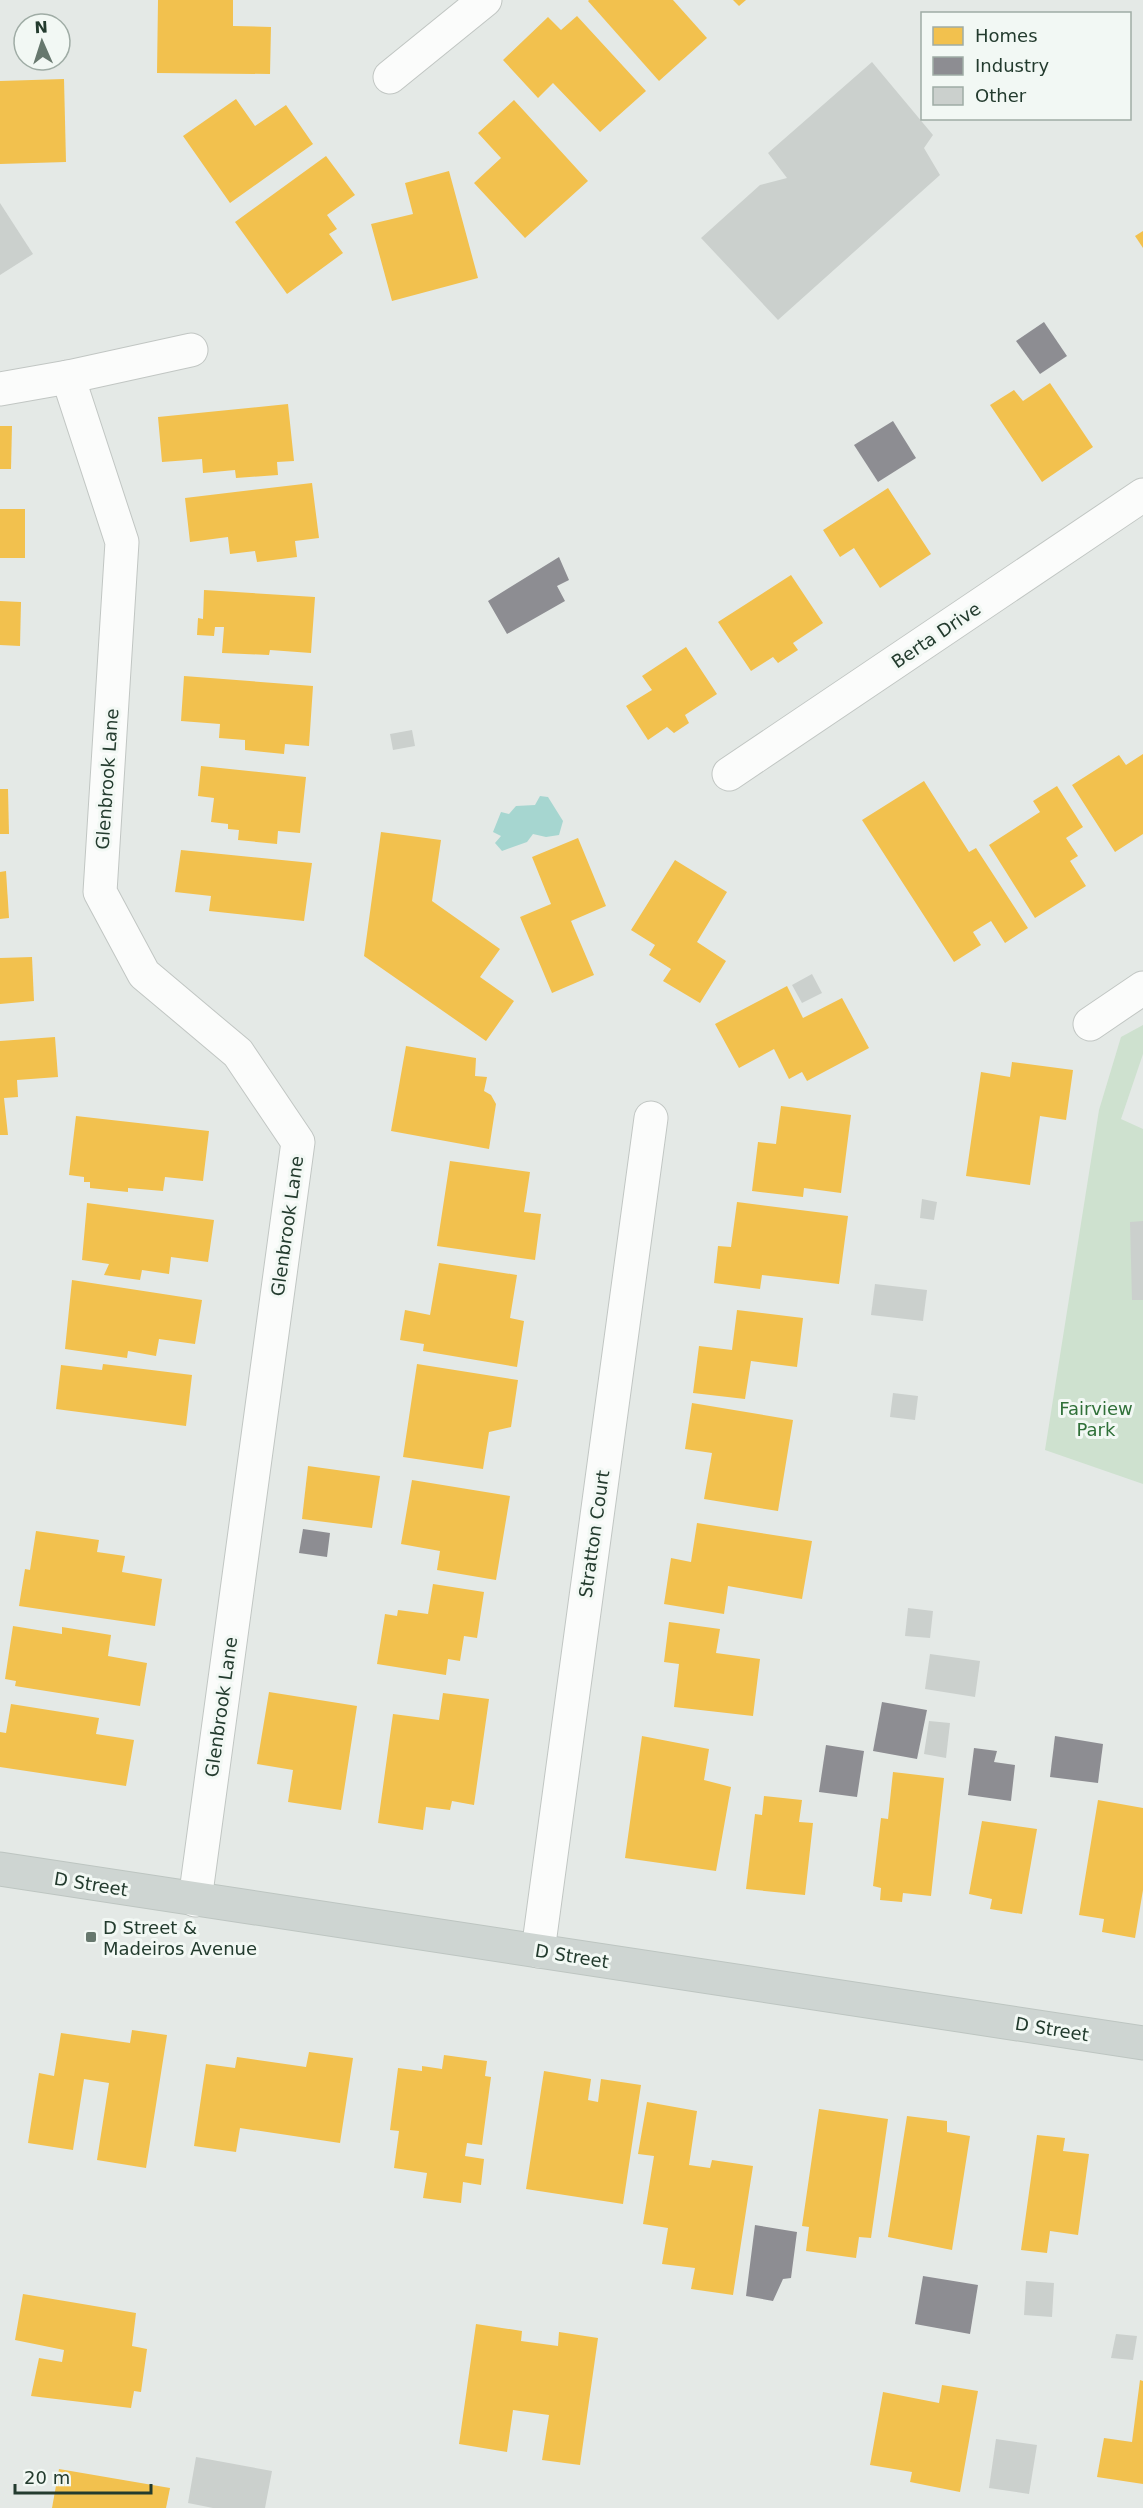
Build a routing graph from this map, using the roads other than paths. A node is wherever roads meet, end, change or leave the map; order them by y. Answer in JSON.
{"nodes":[{"id":1,"x":484,"y":0,"type":"edge"},
{"id":2,"x":390,"y":76,"type":"dead end"},
{"id":3,"x":191,"y":350,"type":"dead end"},
{"id":4,"x":68,"y":377,"type":"junction"},
{"id":5,"x":0,"y":388,"type":"edge"},
{"id":6,"x":1143,"y":495,"type":"edge"},
{"id":7,"x":729,"y":774,"type":"dead end"},
{"id":8,"x":1143,"y":988,"type":"edge"},
{"id":9,"x":1090,"y":1024,"type":"dead end"},
{"id":10,"x":651,"y":1118,"type":"dead end"},
{"id":11,"x":0,"y":1869,"type":"edge"},
{"id":12,"x":195,"y":1900,"type":"junction"},
{"id":13,"x":537,"y":1951,"type":"junction"},
{"id":14,"x":1143,"y":2043,"type":"edge"}],
"edges":[{"from":1,"to":2,"type":"street"},
{"from":3,"to":4,"type":"street"},
{"from":4,"to":5,"type":"street"},
{"from":4,"to":12,"type":"street","name":"Glenbrook Lane"},
{"from":6,"to":7,"type":"street","name":"Berta Drive"},
{"from":8,"to":9,"type":"street"},
{"from":10,"to":13,"type":"street","name":"Stratton Court"},
{"from":11,"to":12,"type":"main road","name":"D Street"},
{"from":12,"to":13,"type":"main road","name":"D Street"},
{"from":13,"to":14,"type":"main road","name":"D Street"}]}
